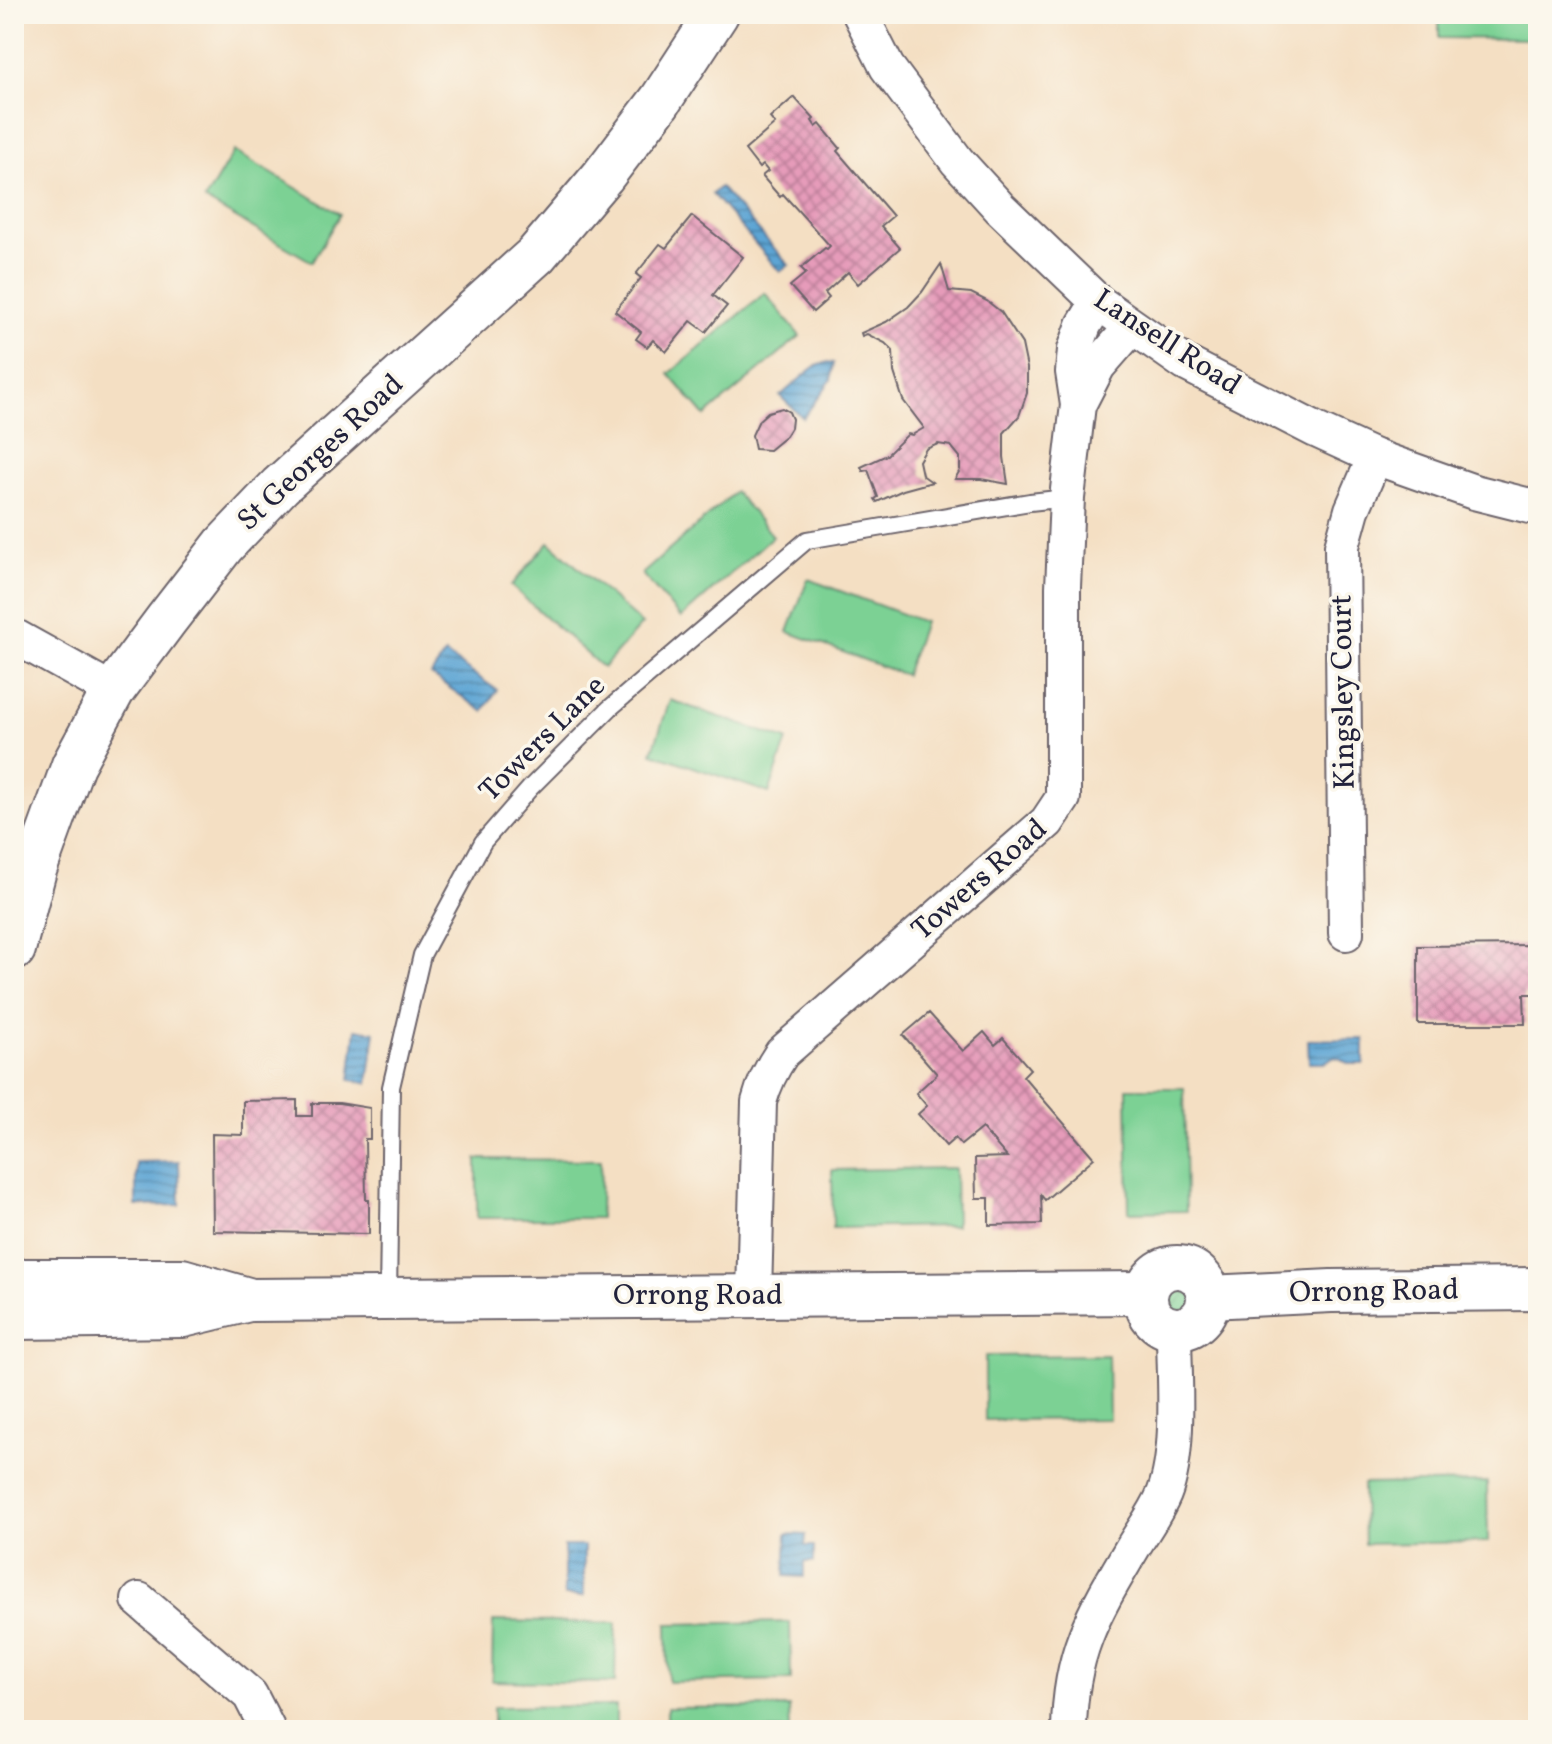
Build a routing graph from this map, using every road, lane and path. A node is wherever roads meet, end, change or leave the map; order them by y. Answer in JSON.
{"nodes":[{"id":1,"x":860,"y":14,"type":"edge"},
{"id":2,"x":710,"y":16,"type":"edge"},
{"id":3,"x":1098,"y":302,"type":"junction"},
{"id":4,"x":1132,"y":327,"type":"junction"},
{"id":5,"x":1078,"y":405,"type":"junction"},
{"id":6,"x":1375,"y":457,"type":"junction"},
{"id":7,"x":1067,"y":498,"type":"junction"},
{"id":8,"x":1538,"y":508,"type":"edge"},
{"id":9,"x":14,"y":636,"type":"edge"},
{"id":10,"x":113,"y":691,"type":"junction"},
{"id":11,"x":1346,"y":933,"type":"dead end"},
{"id":12,"x":14,"y":949,"type":"edge"},
{"id":13,"x":14,"y":1280,"type":"edge"},
{"id":14,"x":1538,"y":1289,"type":"edge"},
{"id":15,"x":1146,"y":1293,"type":"junction"},
{"id":16,"x":754,"y":1295,"type":"junction"},
{"id":17,"x":1209,"y":1297,"type":"junction"},
{"id":18,"x":388,"y":1298,"type":"junction"},
{"id":19,"x":249,"y":1300,"type":"junction"},
{"id":20,"x":14,"y":1318,"type":"edge"},
{"id":21,"x":1174,"y":1329,"type":"junction"},
{"id":22,"x":139,"y":1600,"type":"dead end"},
{"id":23,"x":268,"y":1730,"type":"edge"},
{"id":24,"x":1069,"y":1730,"type":"edge"}],
"edges":[{"from":1,"to":3,"type":"street","name":"Lansell Road"},
{"from":2,"to":10,"type":"street","name":"St Georges Road"},
{"from":3,"to":4,"type":"street","name":"Lansell Road"},
{"from":3,"to":5,"type":"street","name":"Towers Road"},
{"from":4,"to":5,"type":"street","name":"Towers Road"},
{"from":4,"to":6,"type":"street","name":"Lansell Road"},
{"from":5,"to":7,"type":"street","name":"Towers Road"},
{"from":6,"to":8,"type":"street","name":"Lansell Road"},
{"from":6,"to":11,"type":"street","name":"Kingsley Court"},
{"from":7,"to":16,"type":"street","name":"Towers Road"},
{"from":7,"to":18,"type":"lane","name":"Towers Lane"},
{"from":9,"to":10,"type":"street"},
{"from":10,"to":12,"type":"street","name":"St Georges Road"},
{"from":13,"to":19,"type":"street","name":"Orrong Road"},
{"from":14,"to":17,"type":"street","name":"Orrong Road"},
{"from":15,"to":16,"type":"street","name":"Orrong Road"},
{"from":15,"to":17,"type":"street"},
{"from":15,"to":21,"type":"street"},
{"from":16,"to":18,"type":"street","name":"Orrong Road"},
{"from":17,"to":21,"type":"street"},
{"from":18,"to":19,"type":"street","name":"Orrong Road"},
{"from":19,"to":20,"type":"street","name":"Orrong Road"},
{"from":21,"to":24,"type":"street"},
{"from":22,"to":23,"type":"street"}]}
